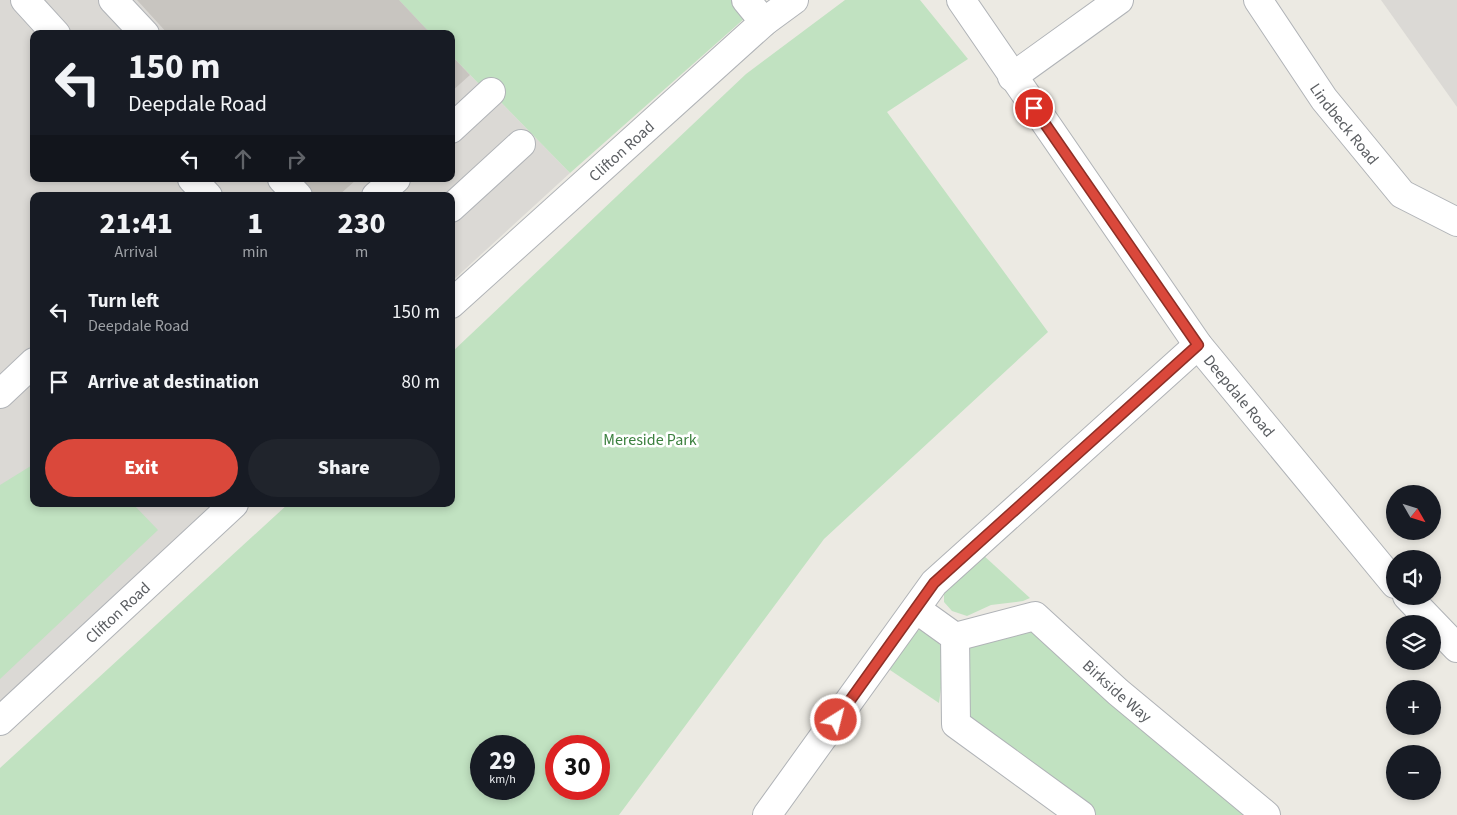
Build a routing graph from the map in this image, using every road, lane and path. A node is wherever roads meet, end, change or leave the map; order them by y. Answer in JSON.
{"nodes":[{"id":1,"x":25,"y":0,"type":"edge"},
{"id":2,"x":113,"y":0,"type":"edge"},
{"id":3,"x":746,"y":0,"type":"edge"},
{"id":4,"x":794,"y":0,"type":"edge"},
{"id":5,"x":960,"y":0,"type":"edge"},
{"id":6,"x":1119,"y":0,"type":"edge"},
{"id":7,"x":1258,"y":0,"type":"edge"},
{"id":8,"x":764,"y":22,"type":"junction"},
{"id":9,"x":52,"y":30,"type":"edge"},
{"id":10,"x":141,"y":30,"type":"edge"},
{"id":11,"x":1012,"y":77,"type":"junction"},
{"id":12,"x":491,"y":92,"type":"dead end"},
{"id":13,"x":455,"y":125,"type":"edge"},
{"id":14,"x":521,"y":144,"type":"dead end"},
{"id":15,"x":195,"y":182,"type":"edge"},
{"id":16,"x":285,"y":182,"type":"edge"},
{"id":17,"x":392,"y":182,"type":"edge"},
{"id":18,"x":204,"y":192,"type":"edge"},
{"id":19,"x":294,"y":192,"type":"edge"},
{"id":20,"x":381,"y":192,"type":"edge"},
{"id":21,"x":455,"y":204,"type":"edge"},
{"id":22,"x":1457,"y":222,"type":"edge"},
{"id":23,"x":455,"y":300,"type":"edge"},
{"id":24,"x":1198,"y":345,"type":"junction"},
{"id":25,"x":30,"y":366,"type":"edge"},
{"id":26,"x":0,"y":394,"type":"edge"},
{"id":27,"x":231,"y":507,"type":"edge"},
{"id":28,"x":1386,"y":573,"type":"edge"},
{"id":29,"x":1416,"y":605,"type":"edge"},
{"id":30,"x":916,"y":609,"type":"junction"},
{"id":31,"x":955,"y":636,"type":"junction"},
{"id":32,"x":1457,"y":648,"type":"edge"},
{"id":33,"x":0,"y":721,"type":"edge"},
{"id":34,"x":767,"y":815,"type":"edge"},
{"id":35,"x":1081,"y":815,"type":"edge"},
{"id":36,"x":1266,"y":815,"type":"edge"}],
"edges":[{"from":1,"to":9,"type":"street"},
{"from":2,"to":10,"type":"street"},
{"from":3,"to":8,"type":"street"},
{"from":4,"to":8,"type":"street","name":"Clifton Road"},
{"from":5,"to":11,"type":"street","name":"Deepdale Road"},
{"from":6,"to":11,"type":"street"},
{"from":7,"to":22,"type":"street","name":"Lindbeck Road"},
{"from":8,"to":23,"type":"street","name":"Clifton Road"},
{"from":11,"to":24,"type":"street","name":"Deepdale Road"},
{"from":12,"to":13,"type":"street"},
{"from":14,"to":21,"type":"street"},
{"from":15,"to":18,"type":"street"},
{"from":16,"to":19,"type":"street"},
{"from":17,"to":20,"type":"street"},
{"from":24,"to":28,"type":"street","name":"Deepdale Road"},
{"from":24,"to":30,"type":"street"},
{"from":25,"to":26,"type":"street"},
{"from":27,"to":33,"type":"street","name":"Clifton Road"},
{"from":29,"to":32,"type":"street"},
{"from":30,"to":31,"type":"street"},
{"from":30,"to":34,"type":"street"},
{"from":31,"to":35,"type":"street"},
{"from":31,"to":36,"type":"street","name":"Birkside Way"}]}
